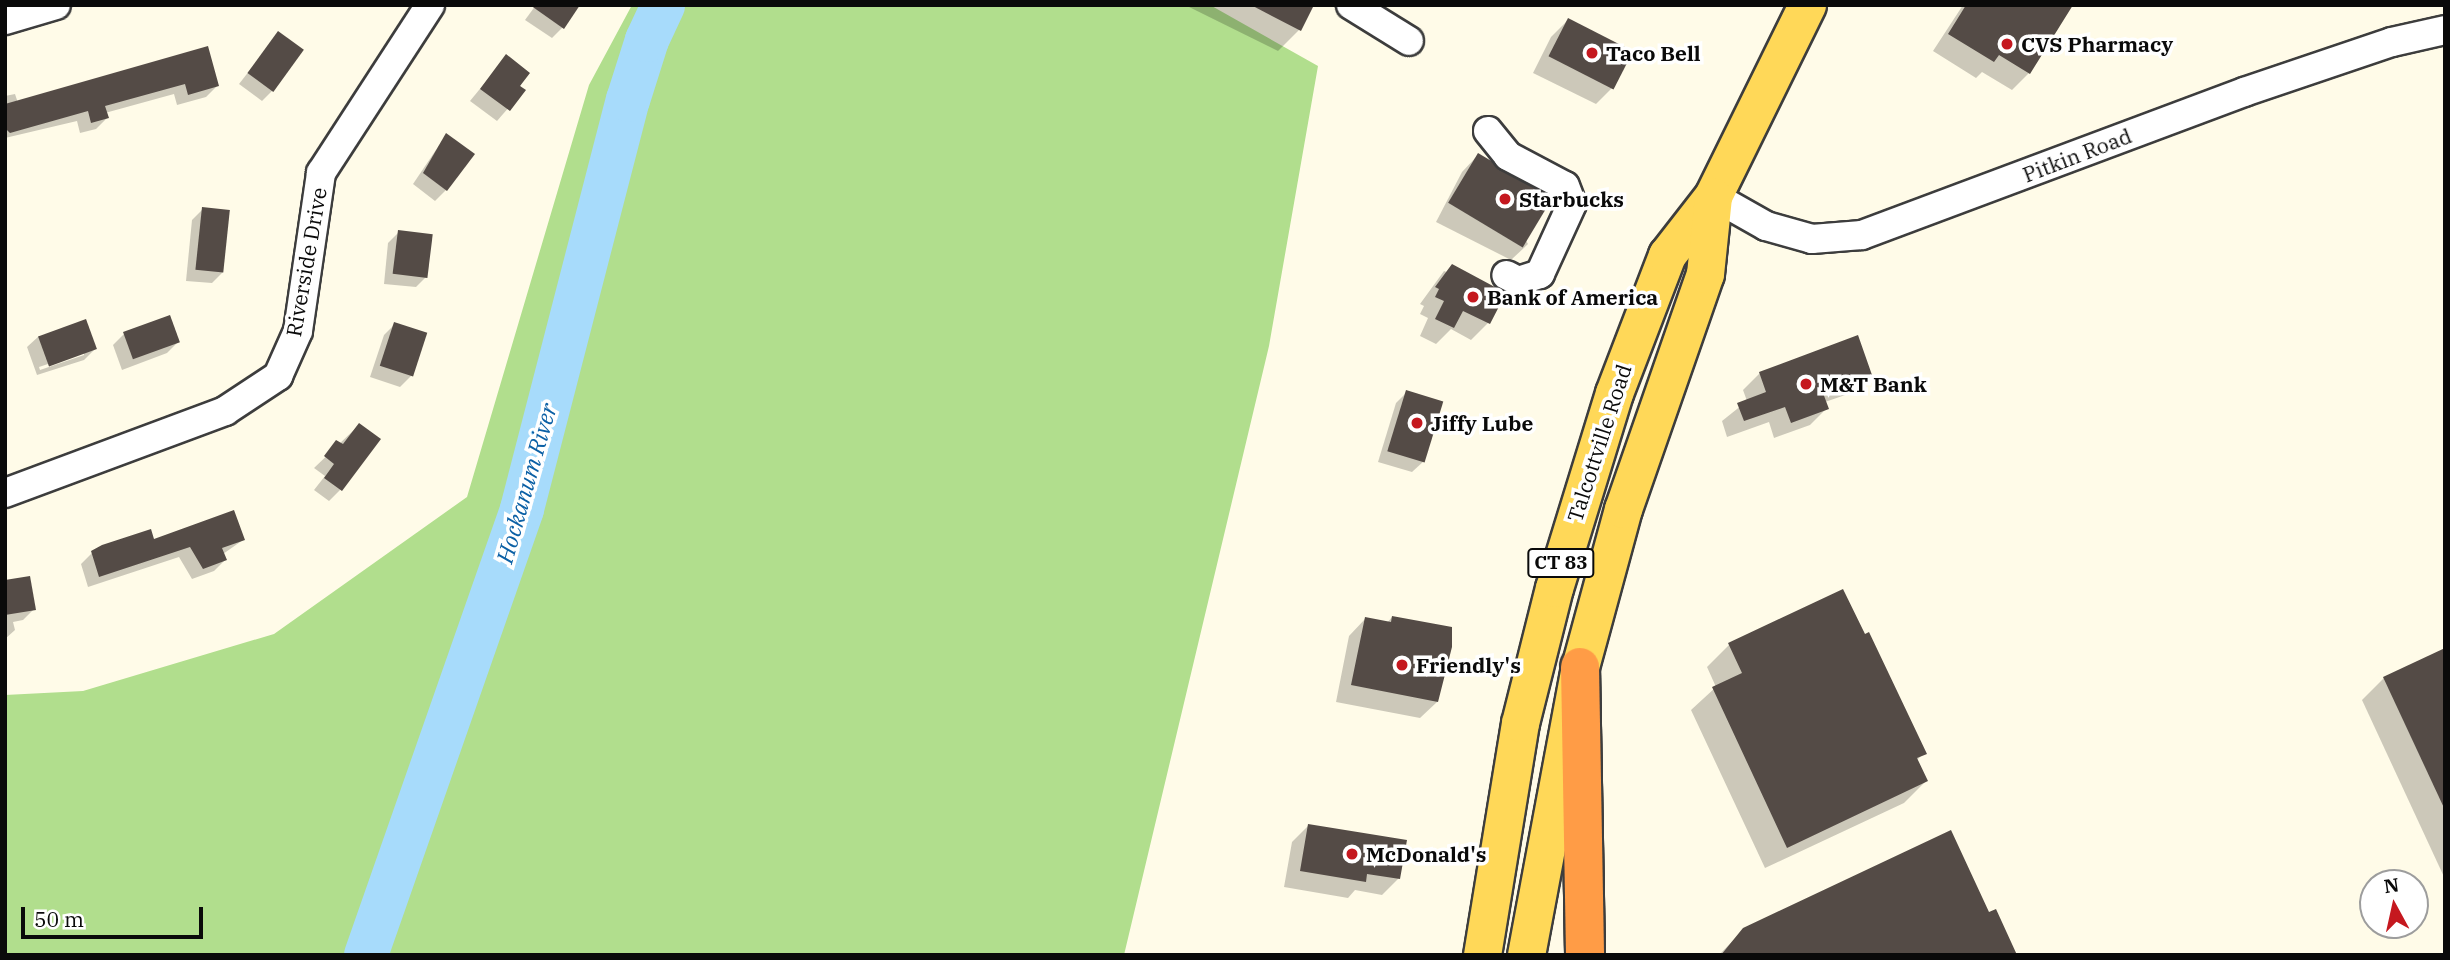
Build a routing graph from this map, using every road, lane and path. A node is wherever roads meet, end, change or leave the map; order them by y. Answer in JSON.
{"nodes":[{"id":1,"x":56,"y":5,"type":"edge"},
{"id":2,"x":430,"y":5,"type":"edge"},
{"id":3,"x":1351,"y":5,"type":"edge"},
{"id":4,"x":1807,"y":5,"type":"edge"},
{"id":5,"x":5,"y":20,"type":"edge"},
{"id":6,"x":2445,"y":30,"type":"edge"},
{"id":7,"x":1409,"y":41,"type":"dead end"},
{"id":8,"x":1488,"y":131,"type":"dead end"},
{"id":9,"x":1713,"y":196,"type":"junction"},
{"id":10,"x":1506,"y":275,"type":"dead end"},
{"id":11,"x":5,"y":493,"type":"edge"},
{"id":12,"x":1580,"y":667,"type":"junction"},
{"id":13,"x":1500,"y":834,"type":"junction"},
{"id":14,"x":1540,"y":872,"type":"junction"},
{"id":15,"x":1482,"y":955,"type":"edge"},
{"id":16,"x":1527,"y":955,"type":"edge"},
{"id":17,"x":1585,"y":955,"type":"edge"}],
"edges":[{"from":1,"to":5,"type":"street"},
{"from":2,"to":11,"type":"street","name":"Riverside Drive"},
{"from":3,"to":7,"type":"street"},
{"from":4,"to":9,"type":"main road","name":"Talcottville Road","number":"CT 83"},
{"from":6,"to":9,"type":"street","name":"Pitkin Road"},
{"from":8,"to":10,"type":"street"},
{"from":9,"to":12,"type":"main road","name":"Talcottville Road","number":"CT 83"},
{"from":9,"to":13,"type":"main road","name":"Talcottville Road","number":"CT 83"},
{"from":12,"to":14,"type":"main road","name":"Talcottville Road","number":"CT 83"},
{"from":12,"to":17,"type":"highway"},
{"from":13,"to":14,"type":"main road"},
{"from":13,"to":15,"type":"main road","name":"Talcottville Road","number":"CT 83"},
{"from":14,"to":16,"type":"main road","name":"Talcottville Road","number":"CT 83"}]}
